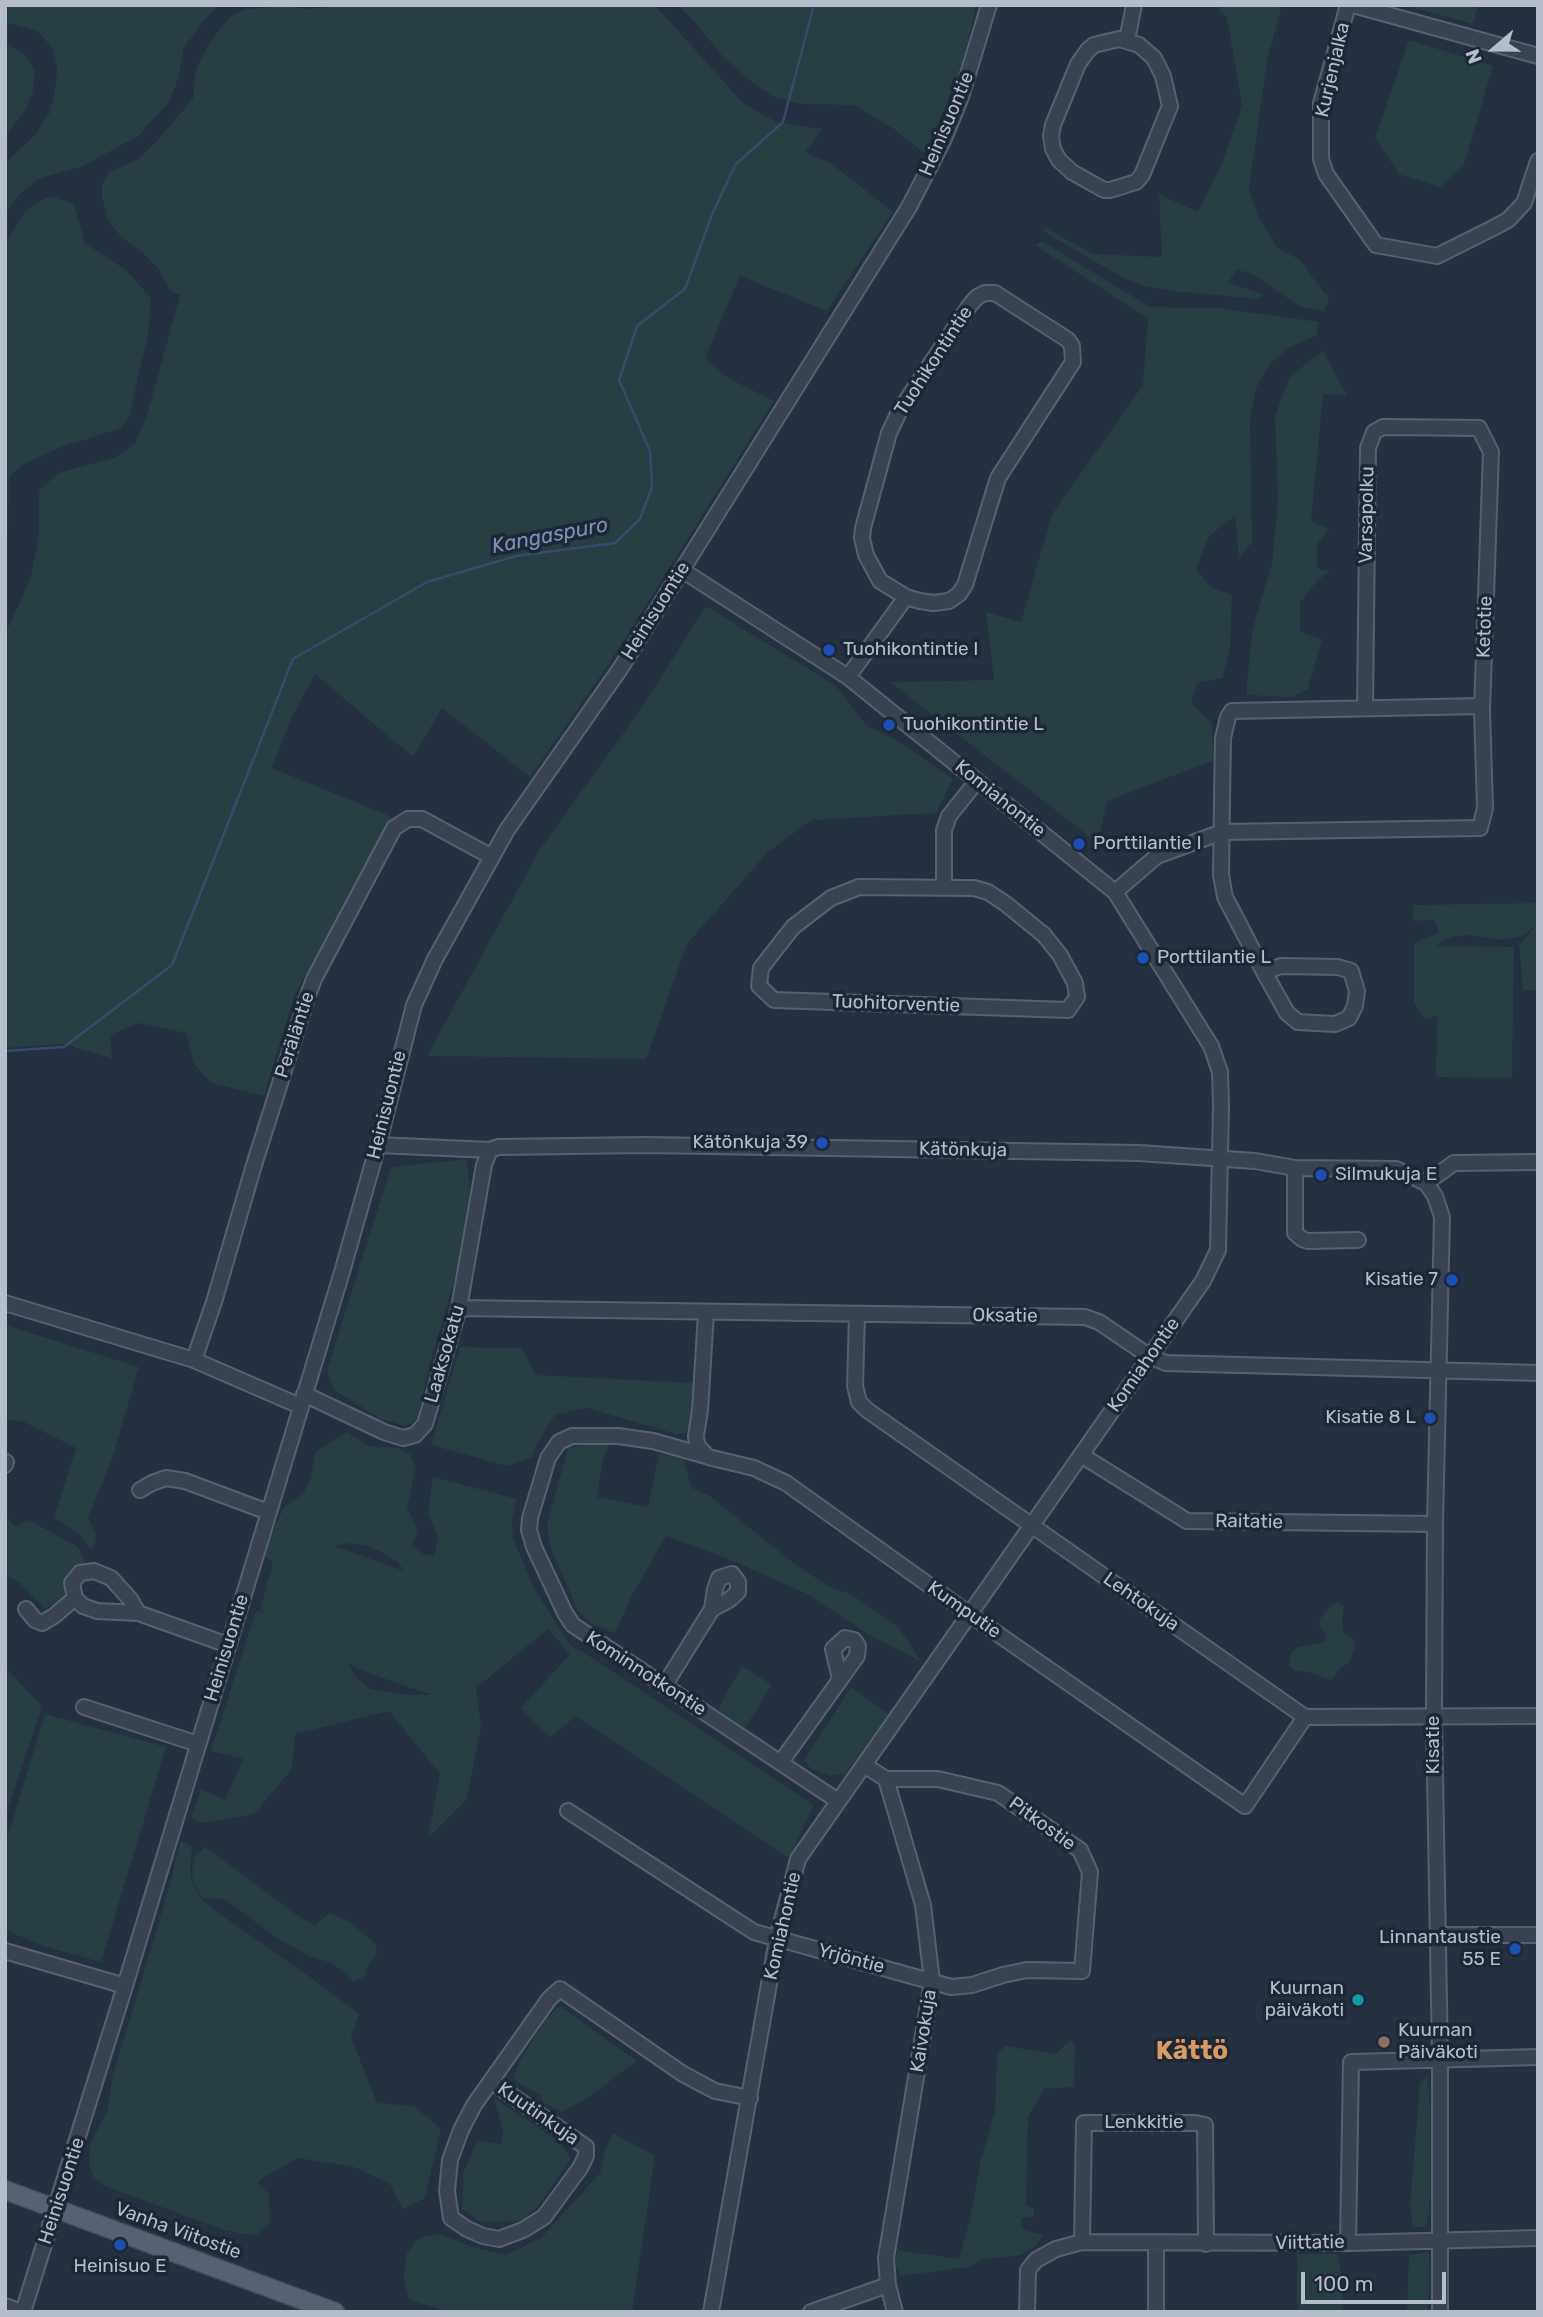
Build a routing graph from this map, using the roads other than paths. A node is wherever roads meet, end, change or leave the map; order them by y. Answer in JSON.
{"nodes":[{"id":1,"x":989,"y":5,"type":"edge"},
{"id":2,"x":1134,"y":5,"type":"edge"},
{"id":3,"x":1351,"y":5,"type":"edge"},
{"id":4,"x":1127,"y":40,"type":"junction"},
{"id":5,"x":1538,"y":56,"type":"edge"},
{"id":6,"x":1538,"y":161,"type":"edge"},
{"id":7,"x":1479,"y":428,"type":"joint"},
{"id":8,"x":681,"y":570,"type":"junction"},
{"id":9,"x":906,"y":597,"type":"junction"},
{"id":10,"x":848,"y":677,"type":"junction"},
{"id":11,"x":1482,"y":706,"type":"junction"},
{"id":12,"x":1365,"y":707,"type":"junction"},
{"id":13,"x":977,"y":781,"type":"junction"},
{"id":14,"x":1222,"y":832,"type":"junction"},
{"id":15,"x":492,"y":857,"type":"junction"},
{"id":16,"x":944,"y":887,"type":"junction"},
{"id":17,"x":1115,"y":892,"type":"junction"},
{"id":18,"x":1264,"y":972,"type":"junction"},
{"id":19,"x":378,"y":1145,"type":"junction"},
{"id":20,"x":490,"y":1150,"type":"junction"},
{"id":21,"x":1221,"y":1158,"type":"junction"},
{"id":22,"x":1538,"y":1162,"type":"edge"},
{"id":23,"x":1295,"y":1168,"type":"junction"},
{"id":24,"x":1426,"y":1183,"type":"junction"},
{"id":25,"x":1358,"y":1240,"type":"dead end"},
{"id":26,"x":5,"y":1303,"type":"edge"},
{"id":27,"x":459,"y":1308,"type":"junction"},
{"id":28,"x":706,"y":1313,"type":"junction"},
{"id":29,"x":858,"y":1315,"type":"junction"},
{"id":30,"x":1149,"y":1356,"type":"junction"},
{"id":31,"x":194,"y":1360,"type":"junction"},
{"id":32,"x":1439,"y":1370,"type":"junction"},
{"id":33,"x":1538,"y":1373,"type":"edge"},
{"id":34,"x":302,"y":1400,"type":"junction"},
{"id":35,"x":1082,"y":1455,"type":"junction"},
{"id":36,"x":708,"y":1457,"type":"junction"},
{"id":37,"x":140,"y":1490,"type":"dead end"},
{"id":38,"x":268,"y":1512,"type":"junction"},
{"id":39,"x":1435,"y":1524,"type":"junction"},
{"id":40,"x":1030,"y":1525,"type":"junction"},
{"id":41,"x":75,"y":1598,"type":"junction"},
{"id":42,"x":26,"y":1609,"type":"dead end"},
{"id":43,"x":712,"y":1609,"type":"dead end"},
{"id":44,"x":138,"y":1613,"type":"junction"},
{"id":45,"x":969,"y":1613,"type":"junction"},
{"id":46,"x":229,"y":1645,"type":"junction"},
{"id":47,"x":840,"y":1679,"type":"dead end"},
{"id":48,"x":664,"y":1686,"type":"junction"},
{"id":49,"x":84,"y":1707,"type":"dead end"},
{"id":50,"x":1538,"y":1716,"type":"edge"},
{"id":51,"x":1305,"y":1717,"type":"junction"},
{"id":52,"x":1434,"y":1717,"type":"junction"},
{"id":53,"x":198,"y":1744,"type":"junction"},
{"id":54,"x":781,"y":1762,"type":"junction"},
{"id":55,"x":863,"y":1765,"type":"junction"},
{"id":56,"x":886,"y":1779,"type":"junction"},
{"id":57,"x":838,"y":1801,"type":"junction"},
{"id":58,"x":568,"y":1811,"type":"dead end"},
{"id":59,"x":1437,"y":1935,"type":"junction"},
{"id":60,"x":1538,"y":1935,"type":"edge"},
{"id":61,"x":777,"y":1939,"type":"junction"},
{"id":62,"x":5,"y":1951,"type":"edge"},
{"id":63,"x":1082,"y":1971,"type":"joint"},
{"id":64,"x":932,"y":1981,"type":"junction"},
{"id":65,"x":125,"y":1986,"type":"junction"},
{"id":66,"x":1538,"y":2057,"type":"edge"},
{"id":67,"x":1440,"y":2059,"type":"junction"},
{"id":68,"x":492,"y":2081,"type":"junction"},
{"id":69,"x":750,"y":2098,"type":"junction"},
{"id":70,"x":5,"y":2190,"type":"edge"},
{"id":71,"x":57,"y":2209,"type":"junction"},
{"id":72,"x":1538,"y":2238,"type":"edge"},
{"id":73,"x":1440,"y":2240,"type":"junction"},
{"id":74,"x":1082,"y":2242,"type":"junction"},
{"id":75,"x":1156,"y":2243,"type":"junction"},
{"id":76,"x":1348,"y":2243,"type":"junction"},
{"id":77,"x":1206,"y":2244,"type":"junction"},
{"id":78,"x":888,"y":2285,"type":"junction"},
{"id":79,"x":5,"y":2306,"type":"edge"},
{"id":80,"x":22,"y":2312,"type":"edge"},
{"id":81,"x":335,"y":2312,"type":"edge"},
{"id":82,"x":711,"y":2312,"type":"edge"},
{"id":83,"x":811,"y":2312,"type":"edge"},
{"id":84,"x":895,"y":2312,"type":"edge"},
{"id":85,"x":1027,"y":2312,"type":"edge"},
{"id":86,"x":1156,"y":2312,"type":"edge"},
{"id":87,"x":1440,"y":2312,"type":"edge"}],
"edges":[{"from":1,"to":8,"type":"street","name":"Heinisuontie"},
{"from":2,"to":4,"type":"street"},
{"from":3,"to":5,"type":"street"},
{"from":3,"to":6,"type":"street","name":"Kurjenjalka"},
{"from":4,"to":4,"type":"street"},
{"from":7,"to":11,"type":"street","name":"Ketotie"},
{"from":7,"to":12,"type":"street","name":"Varsapolku"},
{"from":8,"to":10,"type":"street","name":"Komiahontie"},
{"from":8,"to":15,"type":"street","name":"Heinisuontie"},
{"from":9,"to":9,"type":"street","name":"Tuohikontintie"},
{"from":9,"to":10,"type":"street"},
{"from":10,"to":13,"type":"street","name":"Komiahontie"},
{"from":11,"to":12,"type":"street"},
{"from":11,"to":14,"type":"street","name":"Ketotie"},
{"from":12,"to":14,"type":"street"},
{"from":13,"to":16,"type":"street"},
{"from":13,"to":17,"type":"street","name":"Komiahontie"},
{"from":14,"to":17,"type":"street"},
{"from":14,"to":18,"type":"street"},
{"from":15,"to":19,"type":"street","name":"Heinisuontie"},
{"from":15,"to":31,"type":"street","name":"Peräläntie"},
{"from":16,"to":16,"type":"street","name":"Tuohitorventie"},
{"from":17,"to":21,"type":"street","name":"Komiahontie"},
{"from":18,"to":18,"type":"street"},
{"from":19,"to":20,"type":"street","name":"Kätönkuja"},
{"from":19,"to":34,"type":"street","name":"Heinisuontie"},
{"from":20,"to":21,"type":"street","name":"Kätönkuja"},
{"from":20,"to":27,"type":"street","name":"Laaksokatu"},
{"from":21,"to":23,"type":"street","name":"Kätönkuja"},
{"from":21,"to":30,"type":"street","name":"Komiahontie"},
{"from":22,"to":24,"type":"street"},
{"from":23,"to":24,"type":"street","name":"Kätönkuja"},
{"from":23,"to":25,"type":"street"},
{"from":24,"to":32,"type":"street","name":"Kisatie"},
{"from":26,"to":31,"type":"street"},
{"from":27,"to":28,"type":"street","name":"Oksatie"},
{"from":27,"to":34,"type":"street","name":"Laaksokatu"},
{"from":28,"to":29,"type":"street","name":"Oksatie"},
{"from":28,"to":36,"type":"street"},
{"from":29,"to":30,"type":"street","name":"Oksatie"},
{"from":29,"to":40,"type":"street","name":"Lehtokuja"},
{"from":30,"to":32,"type":"street","name":"Oksatie"},
{"from":30,"to":35,"type":"street","name":"Komiahontie"},
{"from":31,"to":34,"type":"street"},
{"from":32,"to":33,"type":"street","name":"Oksatie"},
{"from":32,"to":39,"type":"street","name":"Kisatie"},
{"from":34,"to":38,"type":"street","name":"Heinisuontie"},
{"from":35,"to":39,"type":"street","name":"Raitatie"},
{"from":35,"to":40,"type":"street","name":"Komiahontie"},
{"from":36,"to":45,"type":"street","name":"Kumputie"},
{"from":36,"to":48,"type":"street","name":"Kominnotkontie"},
{"from":37,"to":38,"type":"street"},
{"from":38,"to":46,"type":"street","name":"Heinisuontie"},
{"from":39,"to":52,"type":"street","name":"Kisatie"},
{"from":40,"to":45,"type":"street","name":"Komiahontie"},
{"from":40,"to":51,"type":"street","name":"Lehtokuja"},
{"from":41,"to":42,"type":"street"},
{"from":41,"to":44,"type":"street"},
{"from":41,"to":44,"type":"street"},
{"from":43,"to":48,"type":"street"},
{"from":44,"to":46,"type":"street"},
{"from":45,"to":51,"type":"street","name":"Kumputie"},
{"from":45,"to":55,"type":"street","name":"Komiahontie"},
{"from":46,"to":53,"type":"street","name":"Heinisuontie"},
{"from":47,"to":54,"type":"street"},
{"from":48,"to":54,"type":"street","name":"Kominnotkontie"},
{"from":49,"to":53,"type":"street"},
{"from":50,"to":52,"type":"street"},
{"from":51,"to":52,"type":"street"},
{"from":52,"to":59,"type":"street","name":"Kisatie"},
{"from":53,"to":65,"type":"street","name":"Heinisuontie"},
{"from":54,"to":57,"type":"street","name":"Kominnotkontie"},
{"from":55,"to":56,"type":"street"},
{"from":55,"to":57,"type":"street","name":"Komiahontie"},
{"from":56,"to":63,"type":"street","name":"Pitkostie"},
{"from":56,"to":64,"type":"street","name":"Kaivokuja"},
{"from":57,"to":61,"type":"street","name":"Komiahontie"},
{"from":58,"to":61,"type":"street","name":"Yrjöntie"},
{"from":59,"to":60,"type":"street"},
{"from":59,"to":67,"type":"street","name":"Kisatie"},
{"from":61,"to":64,"type":"street","name":"Yrjöntie"},
{"from":61,"to":69,"type":"street","name":"Komiahontie"},
{"from":62,"to":65,"type":"street"},
{"from":63,"to":64,"type":"street","name":"Yrjöntie"},
{"from":64,"to":78,"type":"street","name":"Kaivokuja"},
{"from":65,"to":71,"type":"street","name":"Heinisuontie"},
{"from":66,"to":67,"type":"street"},
{"from":67,"to":73,"type":"street","name":"Kisatie"},
{"from":67,"to":76,"type":"street"},
{"from":68,"to":68,"type":"street","name":"Kuutinkuja"},
{"from":68,"to":69,"type":"street","name":"Kuutinkuja"},
{"from":69,"to":82,"type":"street","name":"Komiahontie"},
{"from":70,"to":71,"type":"main road","name":"Vanha Viitostie"},
{"from":71,"to":80,"type":"street","name":"Heinisuontie"},
{"from":71,"to":81,"type":"main road","name":"Vanha Viitostie"},
{"from":72,"to":73,"type":"street","name":"Viittatie"},
{"from":73,"to":76,"type":"street","name":"Viittatie"},
{"from":73,"to":87,"type":"street","name":"Kisatie"},
{"from":74,"to":75,"type":"street","name":"Viittatie"},
{"from":74,"to":77,"type":"street","name":"Lenkkitie"},
{"from":74,"to":85,"type":"street","name":"Viittatie"},
{"from":75,"to":77,"type":"street","name":"Viittatie"},
{"from":75,"to":86,"type":"street"},
{"from":76,"to":77,"type":"street","name":"Viittatie"},
{"from":78,"to":83,"type":"street"},
{"from":78,"to":84,"type":"street","name":"Kaivokuja"},
{"from":79,"to":80,"type":"street"}]}
